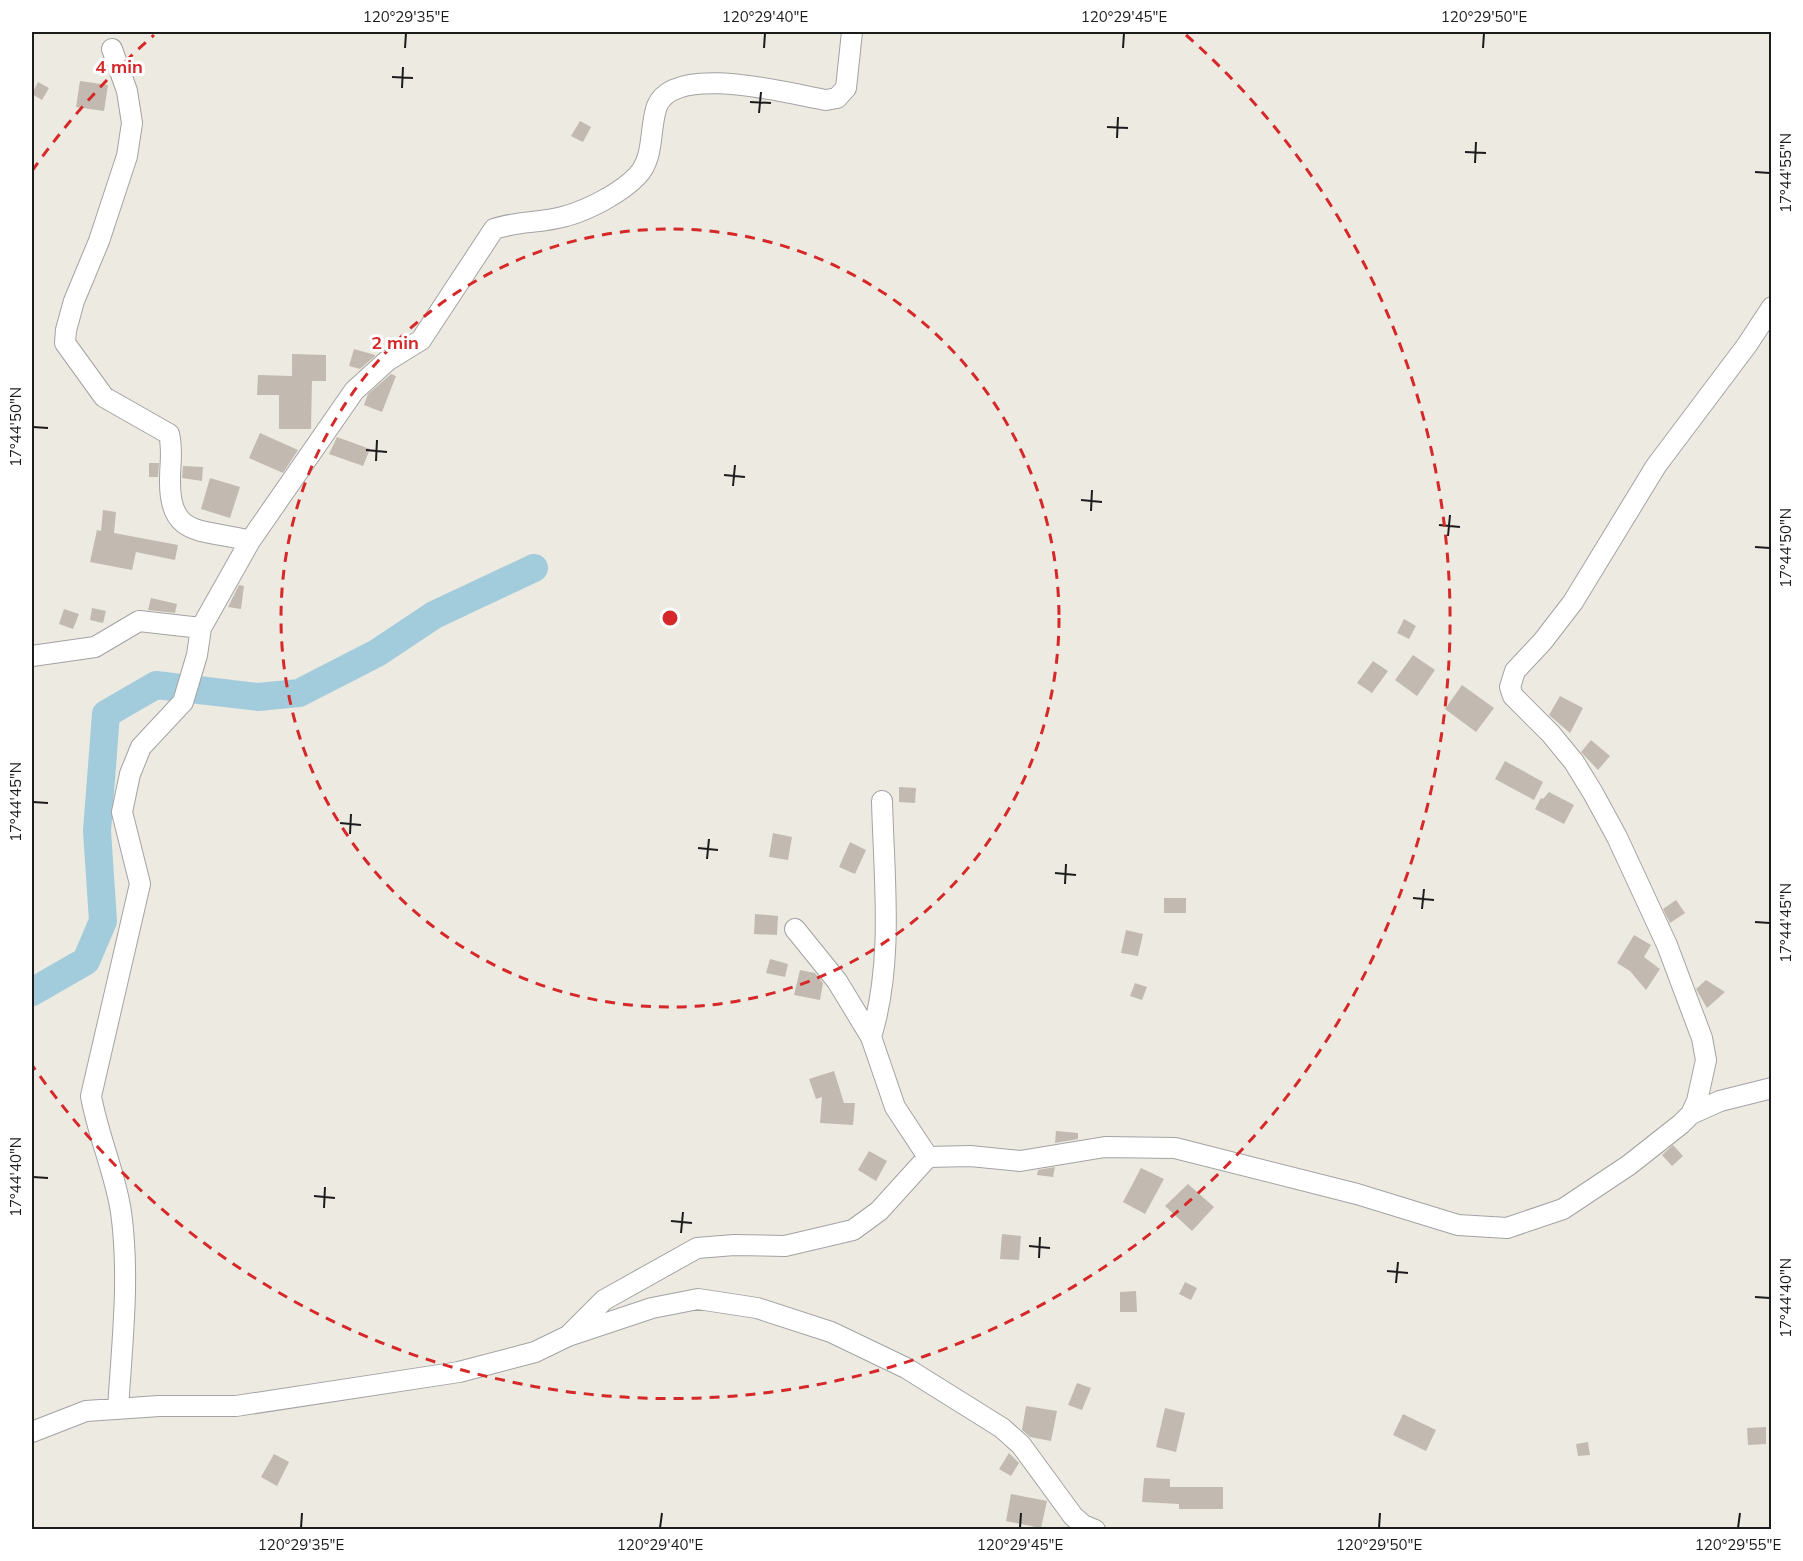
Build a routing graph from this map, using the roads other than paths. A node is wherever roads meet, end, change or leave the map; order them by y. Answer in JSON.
{"nodes":[{"id":1,"x":852,"y":32,"type":"edge"},
{"id":2,"x":112,"y":49,"type":"dead end"},
{"id":3,"x":1772,"y":307,"type":"edge"},
{"id":4,"x":250,"y":541,"type":"junction"},
{"id":5,"x":201,"y":628,"type":"junction"},
{"id":6,"x":32,"y":656,"type":"edge"},
{"id":7,"x":882,"y":801,"type":"dead end"},
{"id":8,"x":795,"y":929,"type":"dead end"},
{"id":9,"x":871,"y":1037,"type":"junction"},
{"id":10,"x":1772,"y":1088,"type":"edge"},
{"id":11,"x":1691,"y":1114,"type":"junction"},
{"id":12,"x":928,"y":1157,"type":"junction"},
{"id":13,"x":568,"y":1336,"type":"junction"},
{"id":14,"x":118,"y":1409,"type":"junction"},
{"id":15,"x":32,"y":1432,"type":"edge"},
{"id":16,"x":1095,"y":1530,"type":"edge"}],
"edges":[{"from":1,"to":4,"type":"street"},
{"from":2,"to":4,"type":"street"},
{"from":3,"to":11,"type":"street"},
{"from":4,"to":5,"type":"street"},
{"from":5,"to":6,"type":"street"},
{"from":5,"to":14,"type":"street"},
{"from":7,"to":9,"type":"street"},
{"from":8,"to":9,"type":"street"},
{"from":9,"to":12,"type":"street"},
{"from":10,"to":11,"type":"street"},
{"from":11,"to":12,"type":"street"},
{"from":12,"to":13,"type":"street"},
{"from":13,"to":14,"type":"street"},
{"from":13,"to":16,"type":"street"},
{"from":14,"to":15,"type":"street"}]}
